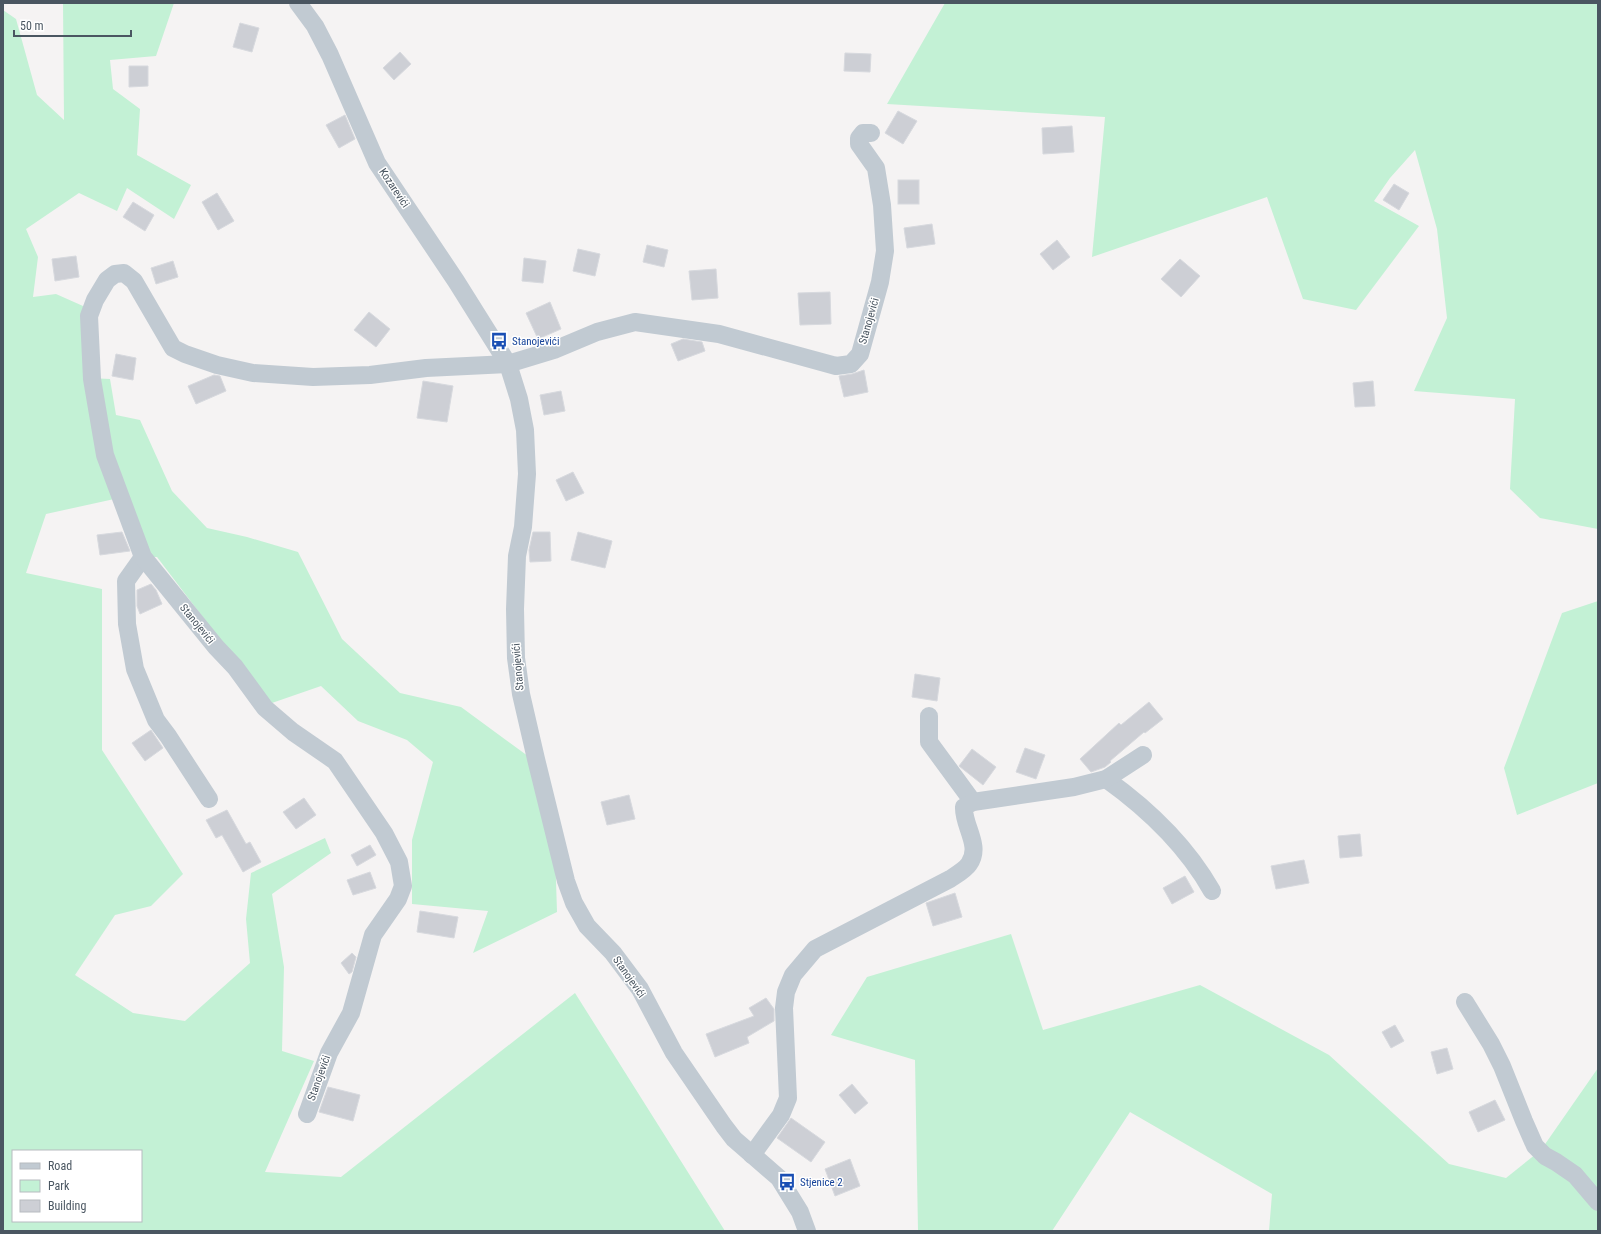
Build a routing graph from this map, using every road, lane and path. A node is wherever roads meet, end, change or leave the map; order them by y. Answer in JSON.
{"nodes":[{"id":1,"x":288,"y":3,"type":"edge"},
{"id":2,"x":302,"y":7,"type":"edge"},
{"id":3,"x":871,"y":133,"type":"dead end"},
{"id":4,"x":508,"y":364,"type":"junction"},
{"id":5,"x":143,"y":557,"type":"junction"},
{"id":6,"x":929,"y":716,"type":"dead end"},
{"id":7,"x":1143,"y":755,"type":"dead end"},
{"id":8,"x":1106,"y":779,"type":"junction"},
{"id":9,"x":209,"y":799,"type":"dead end"},
{"id":10,"x":973,"y":802,"type":"junction"},
{"id":11,"x":1212,"y":891,"type":"dead end"},
{"id":12,"x":1465,"y":1002,"type":"dead end"},
{"id":13,"x":306,"y":1114,"type":"dead end"},
{"id":14,"x":752,"y":1155,"type":"junction"},
{"id":15,"x":1598,"y":1202,"type":"edge"},
{"id":16,"x":807,"y":1231,"type":"edge"}],
"edges":[{"from":1,"to":2,"type":"street"},
{"from":2,"to":4,"type":"street","name":"Kozarevići"},
{"from":3,"to":4,"type":"street","name":"Stanojevići"},
{"from":4,"to":5,"type":"street","name":"Stanojevići"},
{"from":4,"to":14,"type":"street","name":"Stanojevići"},
{"from":5,"to":9,"type":"street"},
{"from":5,"to":13,"type":"street","name":"Stanojevići"},
{"from":6,"to":10,"type":"street"},
{"from":7,"to":8,"type":"street"},
{"from":8,"to":10,"type":"street"},
{"from":8,"to":11,"type":"street"},
{"from":10,"to":14,"type":"street"},
{"from":12,"to":15,"type":"street"},
{"from":14,"to":16,"type":"street","name":"Stanojevići"}]}
